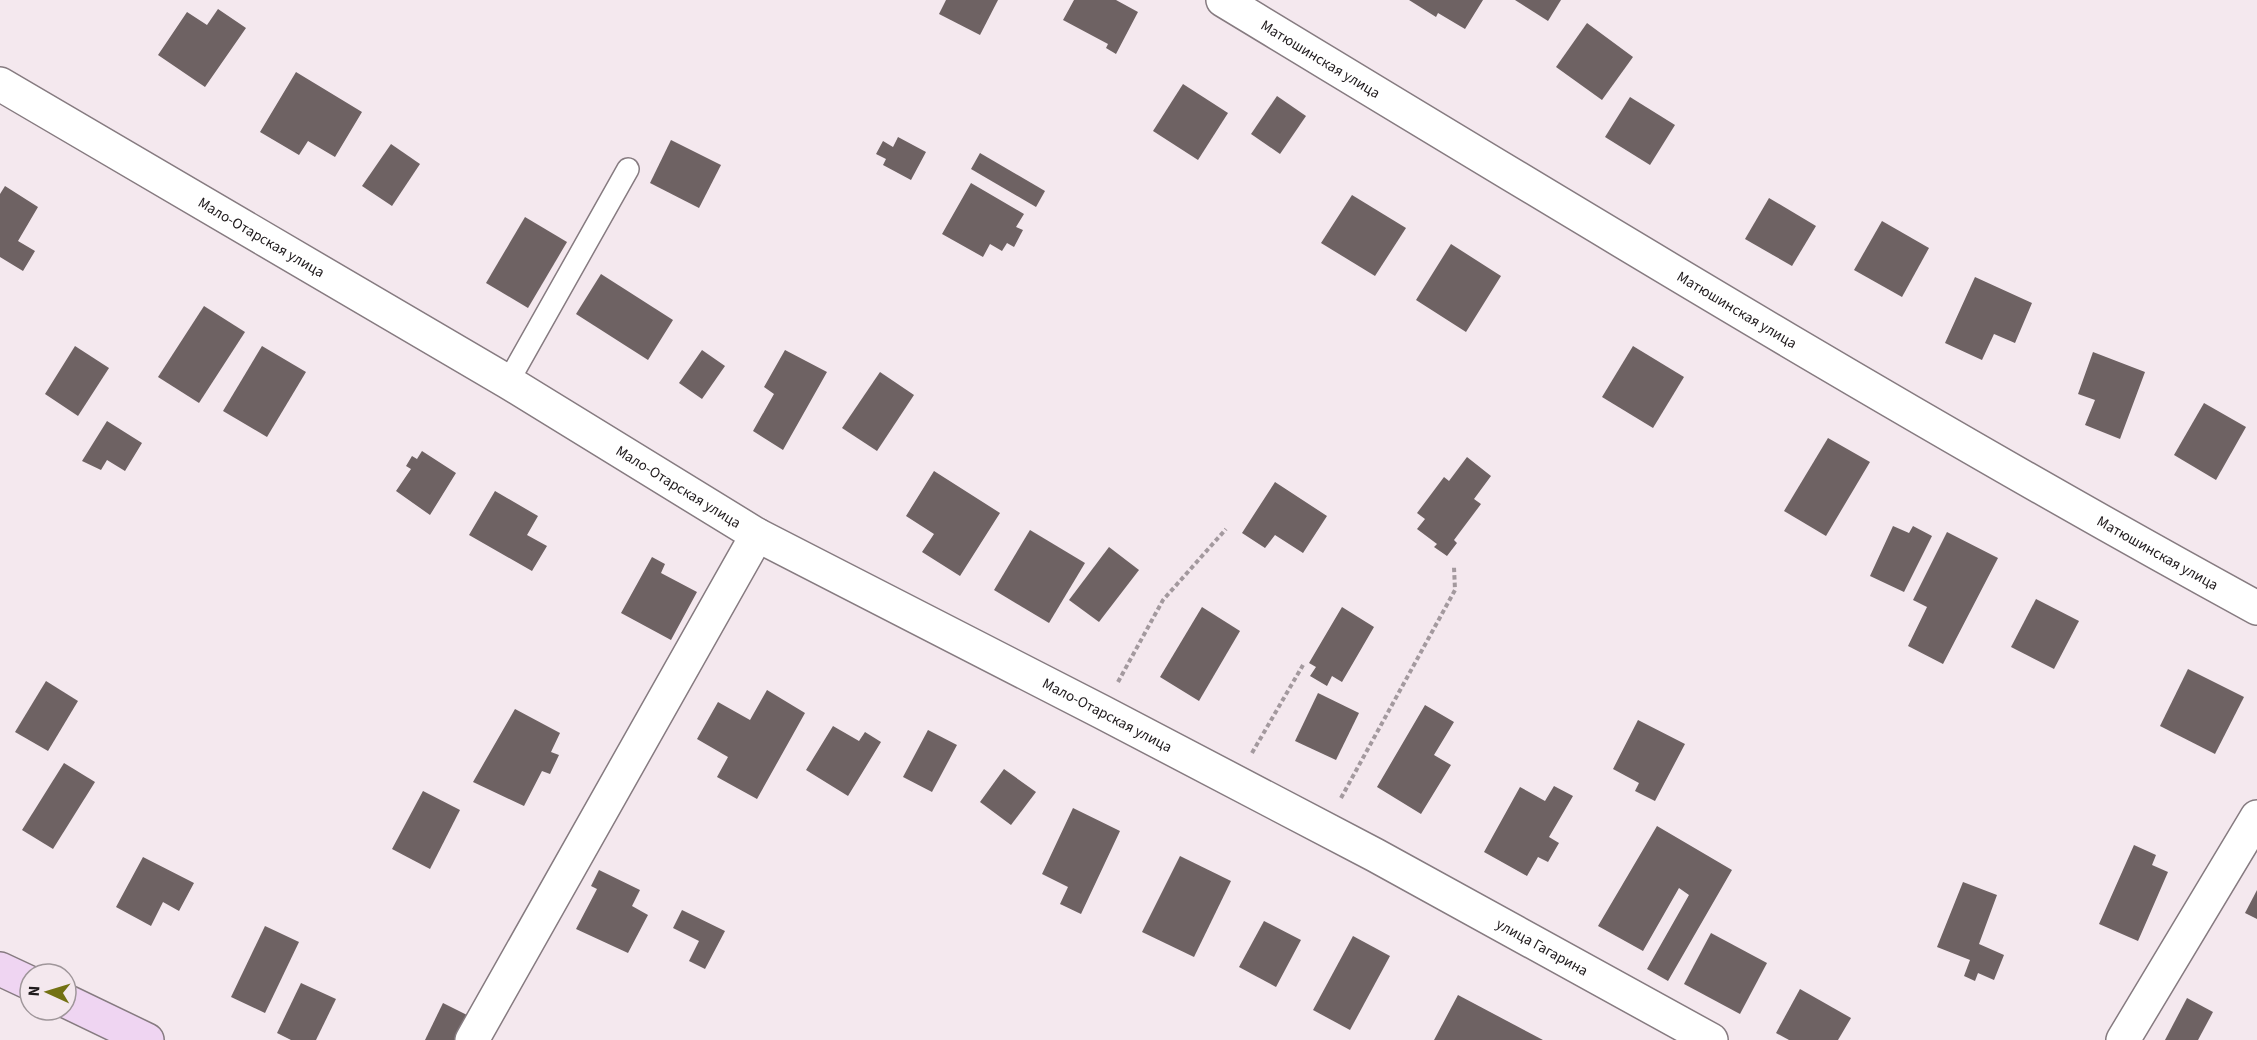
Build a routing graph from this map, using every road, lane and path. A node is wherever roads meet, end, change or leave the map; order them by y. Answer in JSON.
{"nodes":[{"id":1,"x":1223,"y":0,"type":"edge"},
{"id":2,"x":0,"y":84,"type":"edge"},
{"id":3,"x":628,"y":169,"type":"dead end"},
{"id":4,"x":508,"y":382,"type":"junction"},
{"id":5,"x":1226,"y":529,"type":"dead end"},
{"id":6,"x":758,"y":535,"type":"junction"},
{"id":7,"x":1454,"y":567,"type":"dead end"},
{"id":8,"x":2257,"y":608,"type":"edge"},
{"id":9,"x":1303,"y":665,"type":"dead end"},
{"id":10,"x":1102,"y":712,"type":"junction"},
{"id":11,"x":1235,"y":781,"type":"junction"},
{"id":12,"x":2257,"y":817,"type":"edge"},
{"id":13,"x":1324,"y":829,"type":"junction"},
{"id":14,"x":1375,"y":855,"type":"joint"},
{"id":15,"x":0,"y":969,"type":"edge"},
{"id":16,"x":18,"y":977,"type":"edge"},
{"id":17,"x":78,"y":1007,"type":"edge"},
{"id":18,"x":147,"y":1040,"type":"edge"},
{"id":19,"x":472,"y":1040,"type":"edge"},
{"id":20,"x":1711,"y":1040,"type":"edge"},
{"id":21,"x":2123,"y":1040,"type":"edge"}],
"edges":[{"from":1,"to":8,"type":"street","name":"Матюшинская улица"},
{"from":2,"to":4,"type":"street","name":"Мало-Отарская улица"},
{"from":3,"to":4,"type":"lane"},
{"from":4,"to":6,"type":"street","name":"Мало-Отарская улица"},
{"from":5,"to":10,"type":"path"},
{"from":6,"to":10,"type":"street","name":"Мало-Отарская улица"},
{"from":6,"to":19,"type":"street"},
{"from":7,"to":13,"type":"path"},
{"from":9,"to":11,"type":"path"},
{"from":10,"to":11,"type":"street","name":"Мало-Отарская улица"},
{"from":11,"to":13,"type":"street","name":"Мало-Отарская улица"},
{"from":12,"to":21,"type":"street"},
{"from":13,"to":14,"type":"street","name":"Мало-Отарская улица"},
{"from":14,"to":20,"type":"street","name":"улица Гагарина"},
{"from":15,"to":16,"type":"street"},
{"from":17,"to":18,"type":"street"}]}
